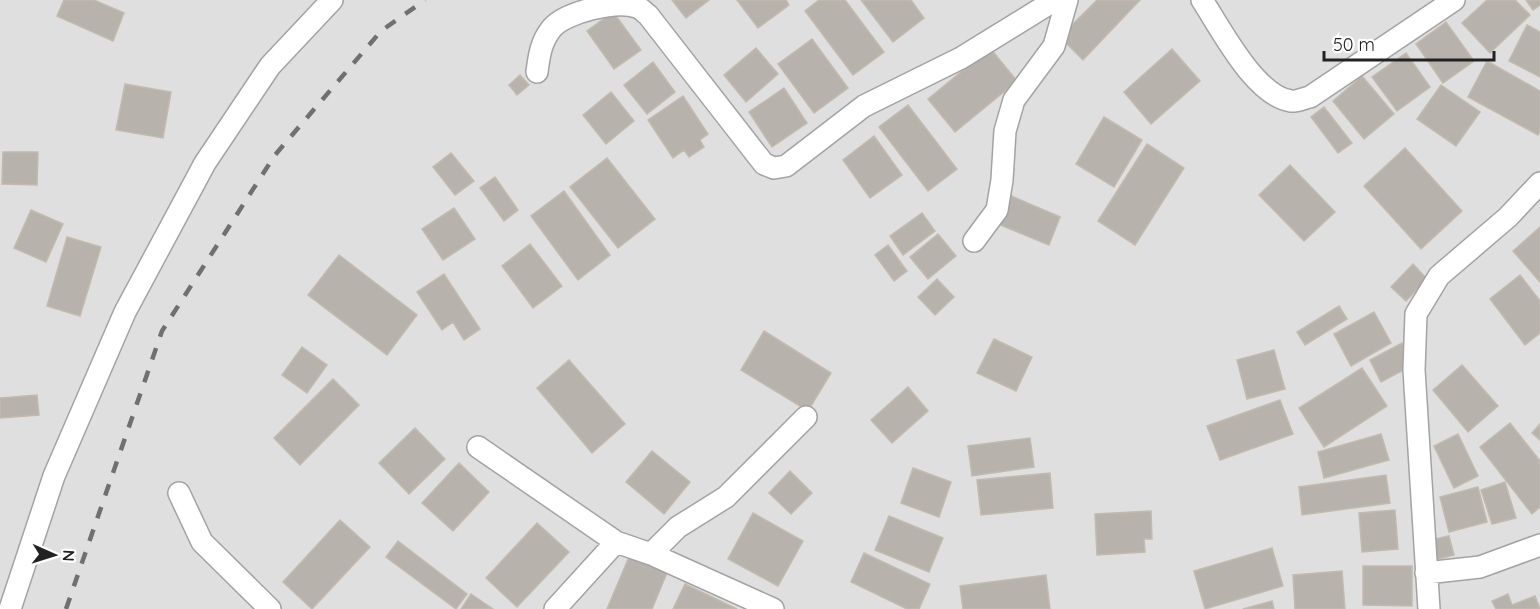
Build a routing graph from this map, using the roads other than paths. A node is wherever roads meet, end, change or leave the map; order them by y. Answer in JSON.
{"nodes":[{"id":1,"x":332,"y":0,"type":"edge"},
{"id":2,"x":1055,"y":0,"type":"edge"},
{"id":3,"x":1067,"y":0,"type":"edge"},
{"id":4,"x":1202,"y":0,"type":"edge"},
{"id":5,"x":1454,"y":0,"type":"edge"},
{"id":6,"x":638,"y":3,"type":"edge"},
{"id":7,"x":537,"y":72,"type":"dead end"},
{"id":8,"x":1540,"y":183,"type":"edge"},
{"id":9,"x":974,"y":241,"type":"dead end"},
{"id":10,"x":806,"y":417,"type":"dead end"},
{"id":11,"x":478,"y":447,"type":"dead end"},
{"id":12,"x":179,"y":493,"type":"dead end"},
{"id":13,"x":616,"y":542,"type":"junction"},
{"id":14,"x":1540,"y":545,"type":"edge"},
{"id":15,"x":651,"y":554,"type":"junction"},
{"id":16,"x":1426,"y":573,"type":"junction"},
{"id":17,"x":7,"y":606,"type":"edge"},
{"id":18,"x":270,"y":609,"type":"edge"},
{"id":19,"x":555,"y":609,"type":"edge"},
{"id":20,"x":773,"y":609,"type":"edge"},
{"id":21,"x":1429,"y":609,"type":"edge"}],
"edges":[{"from":1,"to":17,"type":"street"},
{"from":2,"to":6,"type":"street"},
{"from":3,"to":9,"type":"street"},
{"from":4,"to":5,"type":"street"},
{"from":6,"to":7,"type":"street"},
{"from":8,"to":16,"type":"street"},
{"from":10,"to":15,"type":"street"},
{"from":11,"to":13,"type":"street"},
{"from":12,"to":18,"type":"street"},
{"from":13,"to":15,"type":"street"},
{"from":13,"to":19,"type":"street"},
{"from":14,"to":16,"type":"street"},
{"from":15,"to":20,"type":"street"},
{"from":16,"to":21,"type":"street"}]}
